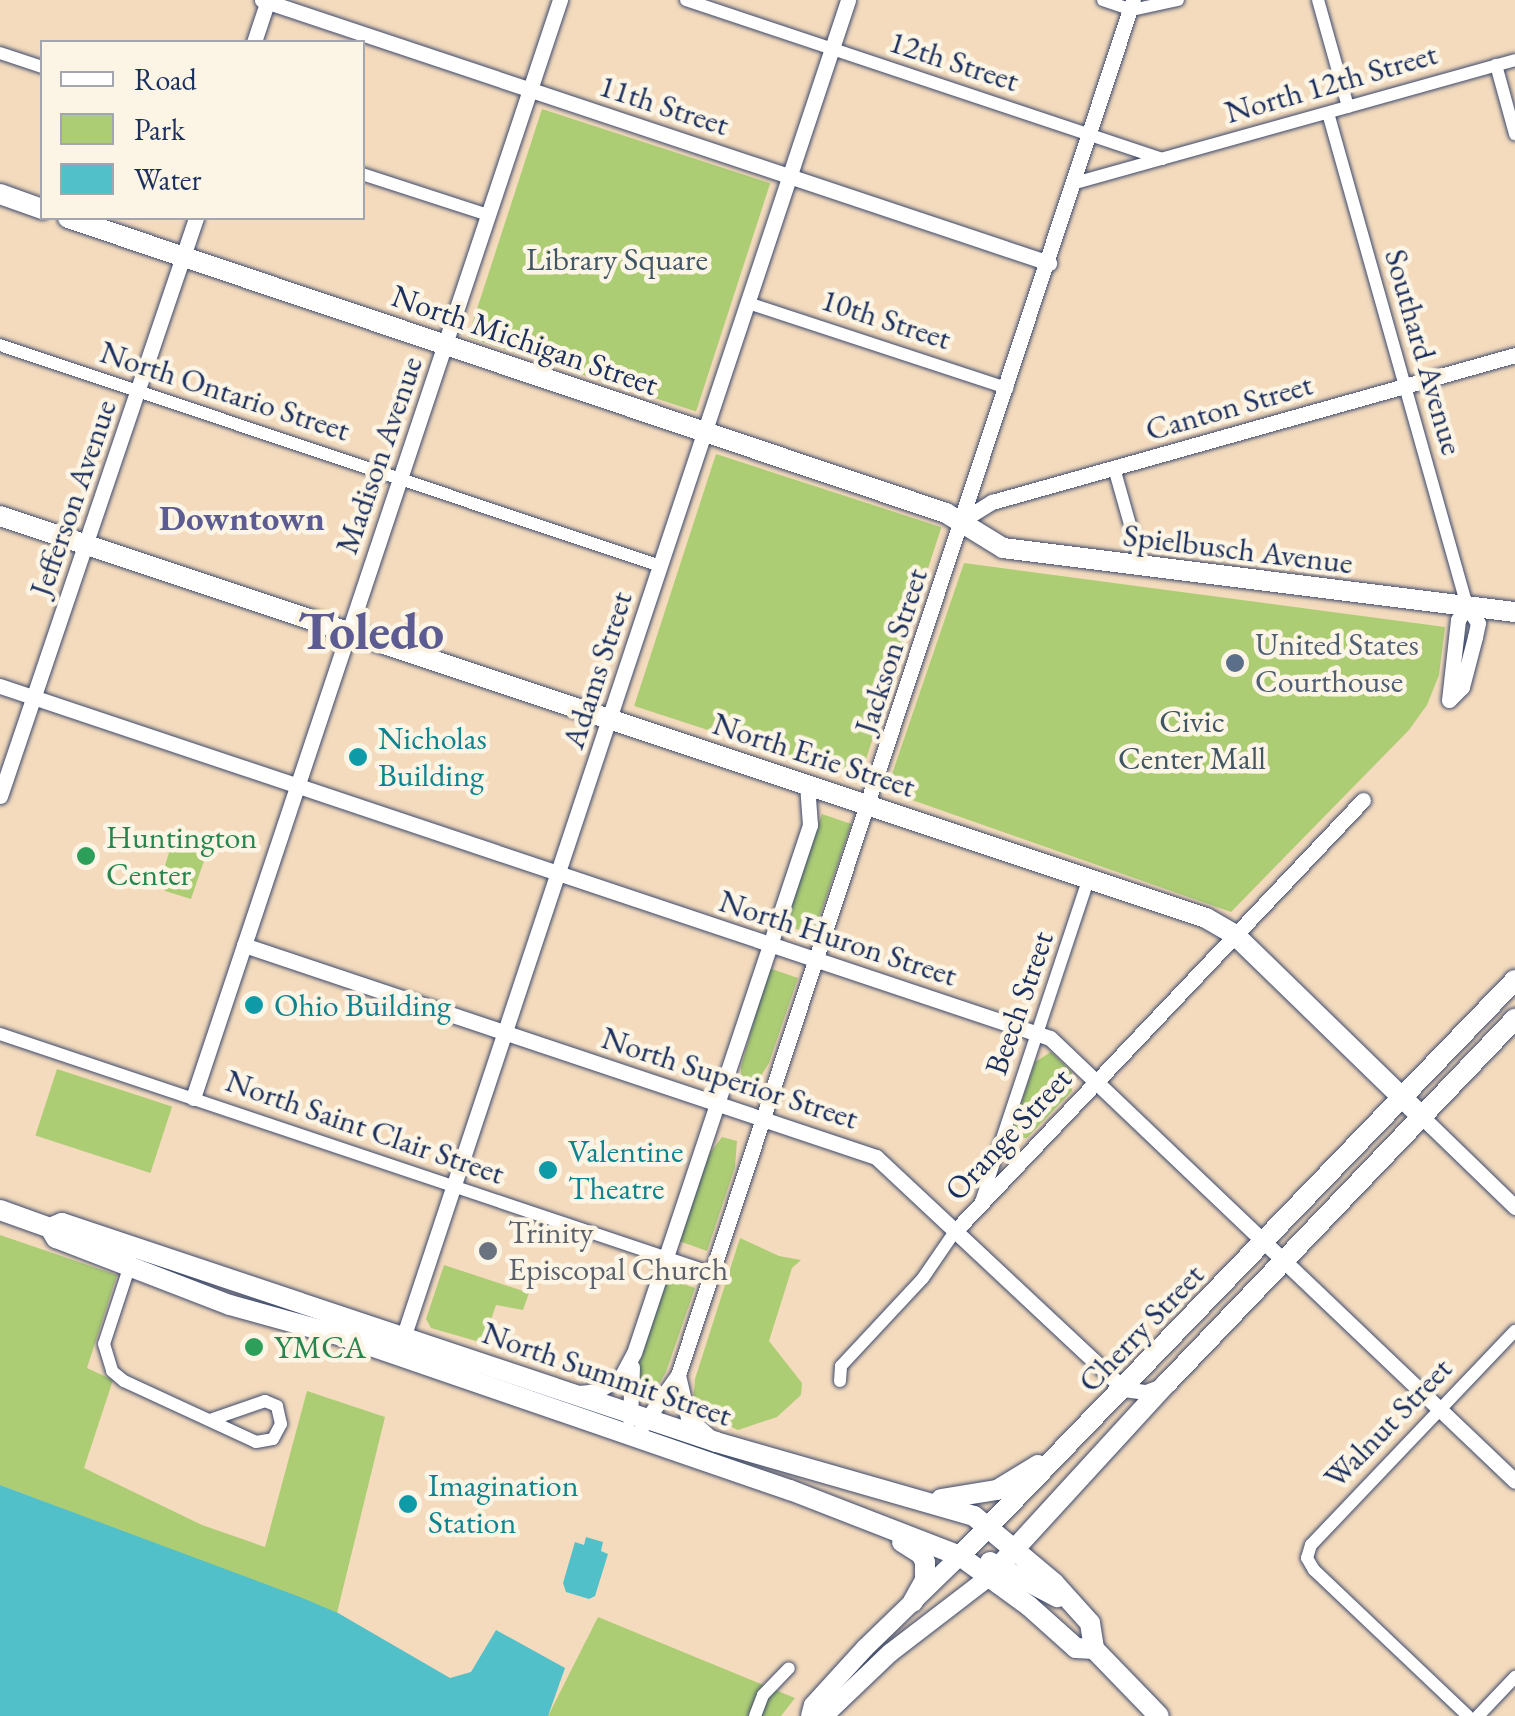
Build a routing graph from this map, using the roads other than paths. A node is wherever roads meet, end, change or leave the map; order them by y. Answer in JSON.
{"nodes":[{"id":1,"x":560,"y":0,"type":"edge"},
{"id":2,"x":686,"y":0,"type":"edge"},
{"id":3,"x":848,"y":0,"type":"edge"},
{"id":4,"x":1103,"y":0,"type":"edge"},
{"id":5,"x":1178,"y":0,"type":"edge"},
{"id":6,"x":1318,"y":0,"type":"edge"},
{"id":7,"x":266,"y":1,"type":"edge"},
{"id":8,"x":1133,"y":5,"type":"edge"},
{"id":9,"x":255,"y":40,"type":"edge"},
{"id":10,"x":832,"y":50,"type":"junction"},
{"id":11,"x":0,"y":53,"type":"edge"},
{"id":12,"x":1515,"y":60,"type":"edge"},
{"id":13,"x":1496,"y":65,"type":"junction"},
{"id":14,"x":40,"y":66,"type":"edge"},
{"id":15,"x":530,"y":90,"type":"junction"},
{"id":16,"x":1348,"y":107,"type":"junction"},
{"id":17,"x":1328,"y":112,"type":"junction"},
{"id":18,"x":1515,"y":134,"type":"edge"},
{"id":19,"x":1091,"y":135,"type":"junction"},
{"id":20,"x":1162,"y":159,"type":"junction"},
{"id":21,"x":365,"y":175,"type":"edge"},
{"id":22,"x":790,"y":176,"type":"junction"},
{"id":23,"x":1076,"y":183,"type":"junction"},
{"id":24,"x":0,"y":194,"type":"edge"},
{"id":25,"x":40,"y":208,"type":"edge"},
{"id":26,"x":488,"y":215,"type":"junction"},
{"id":27,"x":74,"y":220,"type":"edge"},
{"id":28,"x":195,"y":220,"type":"edge"},
{"id":29,"x":182,"y":257,"type":"junction"},
{"id":30,"x":1048,"y":263,"type":"junction"},
{"id":31,"x":748,"y":302,"type":"junction"},
{"id":32,"x":0,"y":345,"type":"edge"},
{"id":33,"x":446,"y":345,"type":"junction"},
{"id":34,"x":1515,"y":355,"type":"edge"},
{"id":35,"x":1406,"y":386,"type":"junction"},
{"id":36,"x":1006,"y":388,"type":"junction"},
{"id":37,"x":138,"y":391,"type":"junction"},
{"id":38,"x":704,"y":432,"type":"junction"},
{"id":39,"x":1114,"y":468,"type":"junction"},
{"id":40,"x":402,"y":478,"type":"junction"},
{"id":41,"x":0,"y":516,"type":"edge"},
{"id":42,"x":964,"y":521,"type":"junction"},
{"id":43,"x":87,"y":545,"type":"junction"},
{"id":44,"x":660,"y":566,"type":"junction"},
{"id":45,"x":1142,"y":568,"type":"junction"},
{"id":46,"x":1467,"y":606,"type":"junction"},
{"id":47,"x":1515,"y":612,"type":"edge"},
{"id":48,"x":348,"y":632,"type":"junction"},
{"id":49,"x":0,"y":686,"type":"edge"},
{"id":50,"x":33,"y":697,"type":"junction"},
{"id":51,"x":609,"y":720,"type":"junction"},
{"id":52,"x":807,"y":784,"type":"junction"},
{"id":53,"x":297,"y":786,"type":"junction"},
{"id":54,"x":0,"y":796,"type":"edge"},
{"id":55,"x":1363,"y":800,"type":"dead end"},
{"id":56,"x":870,"y":804,"type":"junction"},
{"id":57,"x":558,"y":874,"type":"junction"},
{"id":58,"x":1089,"y":878,"type":"junction"},
{"id":59,"x":1234,"y":934,"type":"junction"},
{"id":60,"x":244,"y":945,"type":"junction"},
{"id":61,"x":770,"y":945,"type":"junction"},
{"id":62,"x":817,"y":961,"type":"junction"},
{"id":63,"x":1515,"y":980,"type":"edge"},
{"id":64,"x":1515,"y":1019,"type":"edge"},
{"id":65,"x":505,"y":1033,"type":"junction"},
{"id":66,"x":1037,"y":1033,"type":"junction"},
{"id":67,"x":0,"y":1034,"type":"edge"},
{"id":68,"x":1096,"y":1080,"type":"junction"},
{"id":69,"x":1402,"y":1097,"type":"junction"},
{"id":70,"x":194,"y":1098,"type":"junction"},
{"id":71,"x":717,"y":1104,"type":"junction"},
{"id":72,"x":1421,"y":1116,"type":"junction"},
{"id":73,"x":764,"y":1120,"type":"junction"},
{"id":74,"x":453,"y":1186,"type":"junction"},
{"id":75,"x":981,"y":1202,"type":"junction"},
{"id":76,"x":1515,"y":1207,"type":"edge"},
{"id":77,"x":0,"y":1210,"type":"edge"},
{"id":78,"x":956,"y":1230,"type":"junction"},
{"id":79,"x":1266,"y":1242,"type":"junction"},
{"id":80,"x":134,"y":1256,"type":"junction"},
{"id":81,"x":666,"y":1257,"type":"junction"},
{"id":82,"x":1285,"y":1260,"type":"junction"},
{"id":83,"x":712,"y":1273,"type":"junction"},
{"id":84,"x":194,"y":1277,"type":"junction"},
{"id":85,"x":281,"y":1295,"type":"junction"},
{"id":86,"x":278,"y":1318,"type":"junction"},
{"id":87,"x":1515,"y":1330,"type":"edge"},
{"id":88,"x":402,"y":1336,"type":"junction"},
{"id":89,"x":634,"y":1354,"type":"junction"},
{"id":90,"x":398,"y":1358,"type":"junction"},
{"id":91,"x":678,"y":1375,"type":"junction"},
{"id":92,"x":840,"y":1381,"type":"dead end"},
{"id":93,"x":1167,"y":1383,"type":"junction"},
{"id":94,"x":1124,"y":1389,"type":"junction"},
{"id":95,"x":571,"y":1393,"type":"junction"},
{"id":96,"x":1439,"y":1408,"type":"junction"},
{"id":97,"x":640,"y":1416,"type":"junction"},
{"id":98,"x":210,"y":1420,"type":"junction"},
{"id":99,"x":1086,"y":1428,"type":"junction"},
{"id":100,"x":1124,"y":1433,"type":"junction"},
{"id":101,"x":631,"y":1436,"type":"junction"},
{"id":102,"x":716,"y":1442,"type":"junction"},
{"id":103,"x":1515,"y":1481,"type":"edge"},
{"id":104,"x":904,"y":1496,"type":"junction"},
{"id":105,"x":871,"y":1522,"type":"junction"},
{"id":106,"x":990,"y":1526,"type":"junction"},
{"id":107,"x":1016,"y":1548,"type":"junction"},
{"id":108,"x":960,"y":1556,"type":"junction"},
{"id":109,"x":994,"y":1572,"type":"junction"},
{"id":110,"x":912,"y":1602,"type":"junction"},
{"id":111,"x":1077,"y":1609,"type":"junction"},
{"id":112,"x":1094,"y":1649,"type":"junction"},
{"id":113,"x":789,"y":1668,"type":"dead end"},
{"id":114,"x":1515,"y":1677,"type":"edge"},
{"id":115,"x":1152,"y":1714,"type":"edge"},
{"id":116,"x":756,"y":1716,"type":"edge"},
{"id":117,"x":810,"y":1716,"type":"edge"},
{"id":118,"x":824,"y":1716,"type":"edge"},
{"id":119,"x":1468,"y":1716,"type":"edge"},
{"id":120,"x":1478,"y":1716,"type":"edge"}],
"edges":[{"from":1,"to":15,"type":"street","name":"Madison Avenue"},
{"from":2,"to":10,"type":"street","name":"12th Street"},
{"from":3,"to":10,"type":"street","name":"Adams Street"},
{"from":4,"to":8,"type":"street"},
{"from":5,"to":8,"type":"street"},
{"from":6,"to":16,"type":"street"},
{"from":7,"to":9,"type":"street"},
{"from":7,"to":15,"type":"street","name":"11th Street"},
{"from":8,"to":19,"type":"street","name":"Jackson Street"},
{"from":10,"to":19,"type":"street","name":"12th Street"},
{"from":10,"to":22,"type":"street","name":"Adams Street"},
{"from":11,"to":14,"type":"street"},
{"from":12,"to":13,"type":"street","name":"North 12th Street"},
{"from":13,"to":16,"type":"street","name":"North 12th Street"},
{"from":13,"to":18,"type":"street"},
{"from":15,"to":22,"type":"street","name":"11th Street"},
{"from":15,"to":26,"type":"street","name":"Madison Avenue"},
{"from":16,"to":17,"type":"street","name":"North 12th Street"},
{"from":17,"to":20,"type":"street","name":"North 12th Street"},
{"from":17,"to":35,"type":"street","name":"Southard Avenue"},
{"from":19,"to":20,"type":"street"},
{"from":19,"to":23,"type":"street","name":"Jackson Street"},
{"from":20,"to":23,"type":"street","name":"North 12th Street"},
{"from":21,"to":26,"type":"street"},
{"from":22,"to":30,"type":"street","name":"11th Street"},
{"from":22,"to":31,"type":"street","name":"Adams Street"},
{"from":23,"to":30,"type":"street","name":"Jackson Street"},
{"from":24,"to":25,"type":"main road"},
{"from":26,"to":33,"type":"street","name":"Madison Avenue"},
{"from":27,"to":29,"type":"main road","name":"North Michigan Street"},
{"from":28,"to":29,"type":"street","name":"Jefferson Avenue"},
{"from":29,"to":33,"type":"main road","name":"North Michigan Street"},
{"from":29,"to":37,"type":"street","name":"Jefferson Avenue"},
{"from":30,"to":36,"type":"street","name":"Jackson Street"},
{"from":31,"to":36,"type":"street","name":"10th Street"},
{"from":31,"to":38,"type":"street","name":"Adams Street"},
{"from":32,"to":37,"type":"street","name":"North Ontario Street"},
{"from":33,"to":38,"type":"main road","name":"North Michigan Street"},
{"from":33,"to":40,"type":"street","name":"Madison Avenue"},
{"from":34,"to":35,"type":"street","name":"Canton Street"},
{"from":35,"to":39,"type":"street","name":"Canton Street"},
{"from":35,"to":46,"type":"street","name":"Southard Avenue"},
{"from":36,"to":42,"type":"street","name":"Jackson Street"},
{"from":37,"to":40,"type":"street","name":"North Ontario Street"},
{"from":37,"to":43,"type":"street","name":"Jefferson Avenue"},
{"from":38,"to":42,"type":"main road","name":"North Michigan Street"},
{"from":38,"to":44,"type":"street","name":"Adams Street"},
{"from":39,"to":42,"type":"street","name":"Canton Street"},
{"from":39,"to":45,"type":"street"},
{"from":40,"to":44,"type":"street","name":"North Ontario Street"},
{"from":40,"to":48,"type":"street","name":"Madison Avenue"},
{"from":41,"to":43,"type":"main road","name":"North Erie Street"},
{"from":42,"to":45,"type":"main road","name":"Spielbusch Avenue"},
{"from":42,"to":56,"type":"street","name":"Jackson Street"},
{"from":43,"to":48,"type":"main road","name":"North Erie Street"},
{"from":43,"to":50,"type":"street","name":"Jefferson Avenue"},
{"from":44,"to":51,"type":"street","name":"Adams Street"},
{"from":45,"to":46,"type":"main road","name":"Spielbusch Avenue"},
{"from":46,"to":46,"type":"street"},
{"from":46,"to":47,"type":"main road","name":"Spielbusch Avenue"},
{"from":48,"to":51,"type":"main road","name":"North Erie Street"},
{"from":48,"to":53,"type":"street","name":"Madison Avenue"},
{"from":49,"to":50,"type":"street","name":"North Huron Street"},
{"from":50,"to":53,"type":"street","name":"North Huron Street"},
{"from":50,"to":54,"type":"street","name":"Jefferson Avenue"},
{"from":51,"to":52,"type":"main road","name":"North Erie Street"},
{"from":51,"to":57,"type":"street","name":"Adams Street"},
{"from":52,"to":56,"type":"main road","name":"North Erie Street"},
{"from":52,"to":61,"type":"street"},
{"from":53,"to":57,"type":"street","name":"North Huron Street"},
{"from":53,"to":60,"type":"street","name":"Madison Avenue"},
{"from":55,"to":59,"type":"street","name":"Orange Street"},
{"from":56,"to":58,"type":"main road","name":"North Erie Street"},
{"from":56,"to":62,"type":"street","name":"Jackson Street"},
{"from":57,"to":61,"type":"street","name":"North Huron Street"},
{"from":57,"to":65,"type":"street","name":"Adams Street"},
{"from":58,"to":59,"type":"main road","name":"North Erie Street"},
{"from":58,"to":66,"type":"street","name":"Beech Street"},
{"from":59,"to":68,"type":"street","name":"Orange Street"},
{"from":59,"to":69,"type":"main road","name":"North Erie Street"},
{"from":60,"to":65,"type":"street","name":"North Superior Street"},
{"from":60,"to":70,"type":"street","name":"Madison Avenue"},
{"from":61,"to":62,"type":"street","name":"North Huron Street"},
{"from":61,"to":71,"type":"street"},
{"from":62,"to":66,"type":"street","name":"North Huron Street"},
{"from":62,"to":73,"type":"street","name":"Jackson Street"},
{"from":63,"to":69,"type":"main road","name":"Cherry Street"},
{"from":64,"to":72,"type":"main road","name":"Cherry Street"},
{"from":65,"to":71,"type":"street","name":"North Superior Street"},
{"from":65,"to":74,"type":"street","name":"Adams Street"},
{"from":66,"to":68,"type":"street","name":"North Huron Street"},
{"from":66,"to":75,"type":"street","name":"Beech Street"},
{"from":67,"to":70,"type":"street","name":"North Saint Clair Street"},
{"from":68,"to":75,"type":"street","name":"Orange Street"},
{"from":68,"to":79,"type":"street","name":"North Huron Street"},
{"from":69,"to":72,"type":"main road","name":"North Erie Street"},
{"from":69,"to":79,"type":"main road","name":"Cherry Street"},
{"from":70,"to":74,"type":"street","name":"North Saint Clair Street"},
{"from":71,"to":73,"type":"street","name":"North Superior Street"},
{"from":71,"to":81,"type":"street"},
{"from":72,"to":76,"type":"street","name":"North Erie Street"},
{"from":72,"to":82,"type":"main road","name":"Cherry Street"},
{"from":73,"to":78,"type":"street","name":"North Superior Street"},
{"from":73,"to":83,"type":"street","name":"Jackson Street"},
{"from":74,"to":81,"type":"street","name":"North Saint Clair Street"},
{"from":74,"to":88,"type":"street","name":"Adams Street"},
{"from":75,"to":78,"type":"street","name":"Orange Street"},
{"from":77,"to":80,"type":"main road","name":"North Summit Street"},
{"from":78,"to":92,"type":"street","name":"Orange Street"},
{"from":78,"to":94,"type":"street","name":"North Superior Street"},
{"from":79,"to":82,"type":"street","name":"North Huron Street"},
{"from":79,"to":94,"type":"main road","name":"Cherry Street"},
{"from":80,"to":84,"type":"main road","name":"North Summit Street"},
{"from":80,"to":98,"type":"street"},
{"from":81,"to":83,"type":"street","name":"North Saint Clair Street"},
{"from":81,"to":89,"type":"street"},
{"from":82,"to":93,"type":"main road","name":"Cherry Street"},
{"from":82,"to":96,"type":"street","name":"North Huron Street"},
{"from":83,"to":91,"type":"street","name":"Jackson Street"},
{"from":84,"to":85,"type":"main road","name":"North Summit Street"},
{"from":84,"to":86,"type":"main road","name":"North Summit Street"},
{"from":85,"to":86,"type":"main road"},
{"from":85,"to":88,"type":"main road","name":"North Summit Street"},
{"from":86,"to":90,"type":"main road","name":"North Summit Street"},
{"from":87,"to":96,"type":"street","name":"Walnut Street"},
{"from":88,"to":90,"type":"street","name":"Adams Street"},
{"from":88,"to":95,"type":"main road","name":"North Summit Street"},
{"from":89,"to":95,"type":"street"},
{"from":89,"to":97,"type":"street"},
{"from":90,"to":101,"type":"main road","name":"North Summit Street"},
{"from":91,"to":97,"type":"street","name":"Jackson Street"},
{"from":91,"to":102,"type":"street"},
{"from":93,"to":94,"type":"street"},
{"from":93,"to":100,"type":"main road","name":"Cherry Street"},
{"from":94,"to":99,"type":"main road","name":"Cherry Street"},
{"from":94,"to":100,"type":"street"},
{"from":95,"to":97,"type":"main road","name":"North Summit Street"},
{"from":96,"to":103,"type":"street","name":"North Huron Street"},
{"from":96,"to":119,"type":"street","name":"Walnut Street"},
{"from":97,"to":101,"type":"street"},
{"from":97,"to":102,"type":"main road","name":"North Summit Street"},
{"from":98,"to":98,"type":"street"},
{"from":99,"to":104,"type":"main road"},
{"from":99,"to":106,"type":"main road","name":"Cherry Street"},
{"from":100,"to":107,"type":"main road","name":"Cherry Street"},
{"from":101,"to":105,"type":"main road","name":"North Summit Street"},
{"from":102,"to":104,"type":"main road","name":"North Summit Street"},
{"from":104,"to":106,"type":"main road","name":"North Summit Street"},
{"from":105,"to":108,"type":"main road","name":"North Summit Street"},
{"from":105,"to":110,"type":"main road"},
{"from":106,"to":107,"type":"main road","name":"North Summit Street"},
{"from":106,"to":108,"type":"main road","name":"Cherry Street"},
{"from":107,"to":109,"type":"main road","name":"Cherry Street"},
{"from":107,"to":111,"type":"main road","name":"North Summit Street"},
{"from":108,"to":109,"type":"main road","name":"North Summit Street"},
{"from":108,"to":110,"type":"main road","name":"Cherry Street"},
{"from":109,"to":111,"type":"main road"},
{"from":109,"to":112,"type":"main road","name":"North Summit Street"},
{"from":109,"to":118,"type":"main road","name":"Cherry Street"},
{"from":110,"to":117,"type":"main road","name":"Cherry Street"},
{"from":111,"to":112,"type":"main road","name":"North Summit Street"},
{"from":112,"to":115,"type":"main road","name":"North Summit Street"},
{"from":113,"to":116,"type":"street"},
{"from":114,"to":120,"type":"street"}]}
